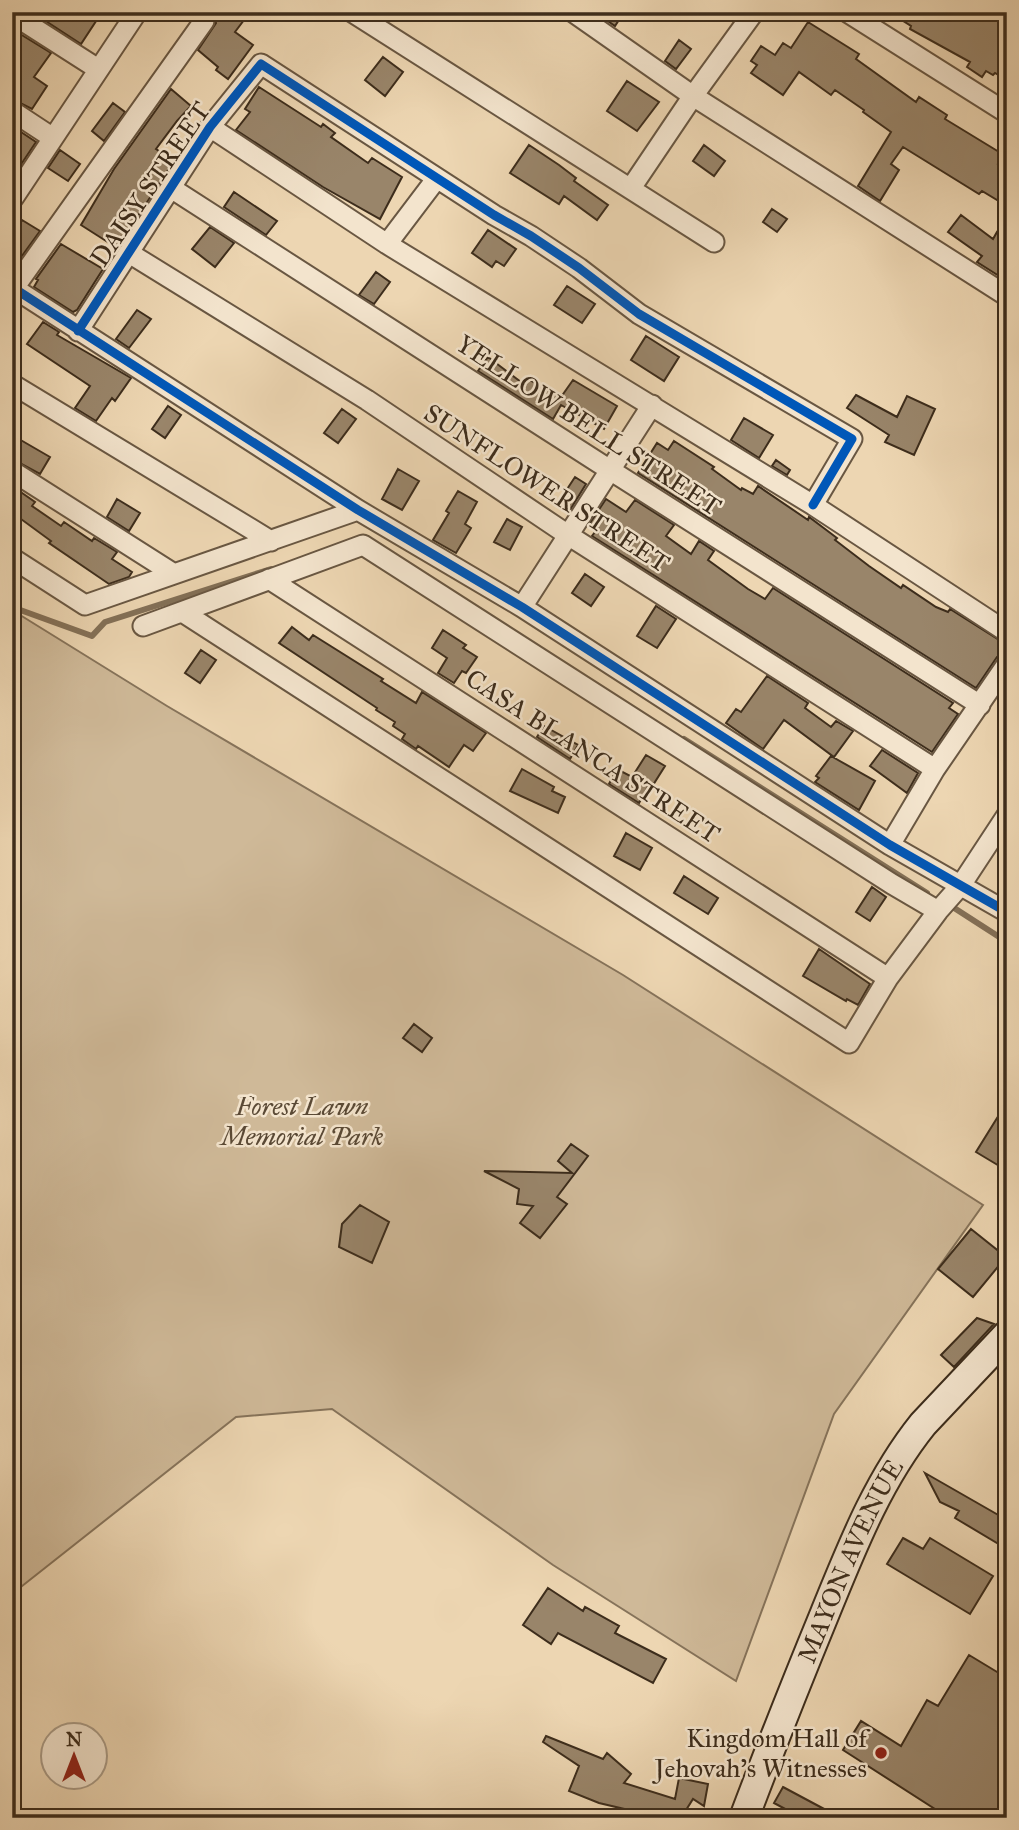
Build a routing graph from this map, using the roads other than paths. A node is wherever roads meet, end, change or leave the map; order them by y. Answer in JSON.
{"nodes":[{"id":1,"x":137,"y":12,"type":"edge"},
{"id":2,"x":352,"y":12,"type":"edge"},
{"id":3,"x":573,"y":12,"type":"edge"},
{"id":4,"x":754,"y":12,"type":"edge"},
{"id":5,"x":847,"y":12,"type":"edge"},
{"id":6,"x":12,"y":14,"type":"edge"},
{"id":7,"x":204,"y":21,"type":"dead end"},
{"id":8,"x":98,"y":69,"type":"junction"},
{"id":9,"x":693,"y":96,"type":"junction"},
{"id":10,"x":12,"y":111,"type":"edge"},
{"id":11,"x":1007,"y":113,"type":"edge"},
{"id":12,"x":210,"y":127,"type":"junction"},
{"id":13,"x":53,"y":138,"type":"junction"},
{"id":14,"x":437,"y":178,"type":"junction"},
{"id":15,"x":171,"y":188,"type":"junction"},
{"id":16,"x":631,"y":188,"type":"junction"},
{"id":17,"x":12,"y":195,"type":"edge"},
{"id":18,"x":715,"y":242,"type":"dead end"},
{"id":19,"x":387,"y":244,"type":"junction"},
{"id":20,"x":129,"y":253,"type":"junction"},
{"id":21,"x":13,"y":287,"type":"edge"},
{"id":22,"x":1007,"y":296,"type":"edge"},
{"id":23,"x":78,"y":331,"type":"junction"},
{"id":24,"x":12,"y":384,"type":"edge"},
{"id":25,"x":652,"y":405,"type":"junction"},
{"id":26,"x":610,"y":470,"type":"junction"},
{"id":27,"x":12,"y":471,"type":"edge"},
{"id":28,"x":813,"y":505,"type":"junction"},
{"id":29,"x":358,"y":510,"type":"junction"},
{"id":30,"x":568,"y":535,"type":"junction"},
{"id":31,"x":271,"y":541,"type":"junction"},
{"id":32,"x":12,"y":558,"type":"edge"},
{"id":33,"x":174,"y":575,"type":"junction"},
{"id":34,"x":269,"y":579,"type":"junction"},
{"id":35,"x":522,"y":607,"type":"junction"},
{"id":36,"x":184,"y":613,"type":"junction"},
{"id":37,"x":144,"y":626,"type":"dead end"},
{"id":38,"x":1007,"y":632,"type":"edge"},
{"id":39,"x":1007,"y":664,"type":"edge"},
{"id":40,"x":980,"y":705,"type":"junction"},
{"id":41,"x":935,"y":769,"type":"junction"},
{"id":42,"x":1007,"y":815,"type":"edge"},
{"id":43,"x":890,"y":845,"type":"junction"},
{"id":44,"x":961,"y":885,"type":"junction"},
{"id":45,"x":938,"y":911,"type":"junction"},
{"id":46,"x":1007,"y":912,"type":"edge"},
{"id":47,"x":888,"y":978,"type":"junction"},
{"id":48,"x":1007,"y":1335,"type":"edge"},
{"id":49,"x":744,"y":1818,"type":"edge"}],
"edges":[{"from":1,"to":8,"type":"street"},
{"from":2,"to":16,"type":"street"},
{"from":3,"to":9,"type":"street"},
{"from":4,"to":9,"type":"street"},
{"from":5,"to":11,"type":"street"},
{"from":6,"to":8,"type":"street"},
{"from":7,"to":21,"type":"street"},
{"from":8,"to":13,"type":"street"},
{"from":9,"to":16,"type":"street"},
{"from":9,"to":22,"type":"street"},
{"from":10,"to":13,"type":"street"},
{"from":12,"to":14,"type":"street","name":"DAISY STREET"},
{"from":12,"to":15,"type":"street","name":"DAISY STREET"},
{"from":12,"to":19,"type":"street"},
{"from":13,"to":17,"type":"street"},
{"from":14,"to":19,"type":"street"},
{"from":14,"to":28,"type":"street"},
{"from":15,"to":20,"type":"street","name":"DAISY STREET"},
{"from":15,"to":26,"type":"street","name":"YELLOW BELL STREET"},
{"from":16,"to":18,"type":"street"},
{"from":19,"to":25,"type":"street"},
{"from":20,"to":23,"type":"street","name":"DAISY STREET"},
{"from":20,"to":30,"type":"street","name":"SUNFLOWER STREET"},
{"from":21,"to":23,"type":"street"},
{"from":23,"to":29,"type":"street"},
{"from":24,"to":31,"type":"street"},
{"from":25,"to":26,"type":"street"},
{"from":25,"to":28,"type":"street"},
{"from":26,"to":30,"type":"street"},
{"from":26,"to":40,"type":"street","name":"YELLOW BELL STREET"},
{"from":27,"to":33,"type":"street"},
{"from":28,"to":38,"type":"street"},
{"from":29,"to":31,"type":"street"},
{"from":29,"to":35,"type":"street"},
{"from":30,"to":35,"type":"street"},
{"from":30,"to":41,"type":"street","name":"SUNFLOWER STREET"},
{"from":31,"to":33,"type":"street"},
{"from":32,"to":33,"type":"street"},
{"from":34,"to":36,"type":"street"},
{"from":34,"to":45,"type":"street"},
{"from":34,"to":47,"type":"street","name":"CASA BLANCA STREET"},
{"from":35,"to":43,"type":"street"},
{"from":36,"to":37,"type":"street"},
{"from":36,"to":47,"type":"street"},
{"from":39,"to":40,"type":"street"},
{"from":40,"to":41,"type":"street"},
{"from":41,"to":43,"type":"street"},
{"from":42,"to":44,"type":"street"},
{"from":43,"to":44,"type":"street"},
{"from":44,"to":45,"type":"street"},
{"from":44,"to":46,"type":"street"},
{"from":45,"to":47,"type":"street"},
{"from":48,"to":49,"type":"main road","name":"MAYON AVENUE"}]}
